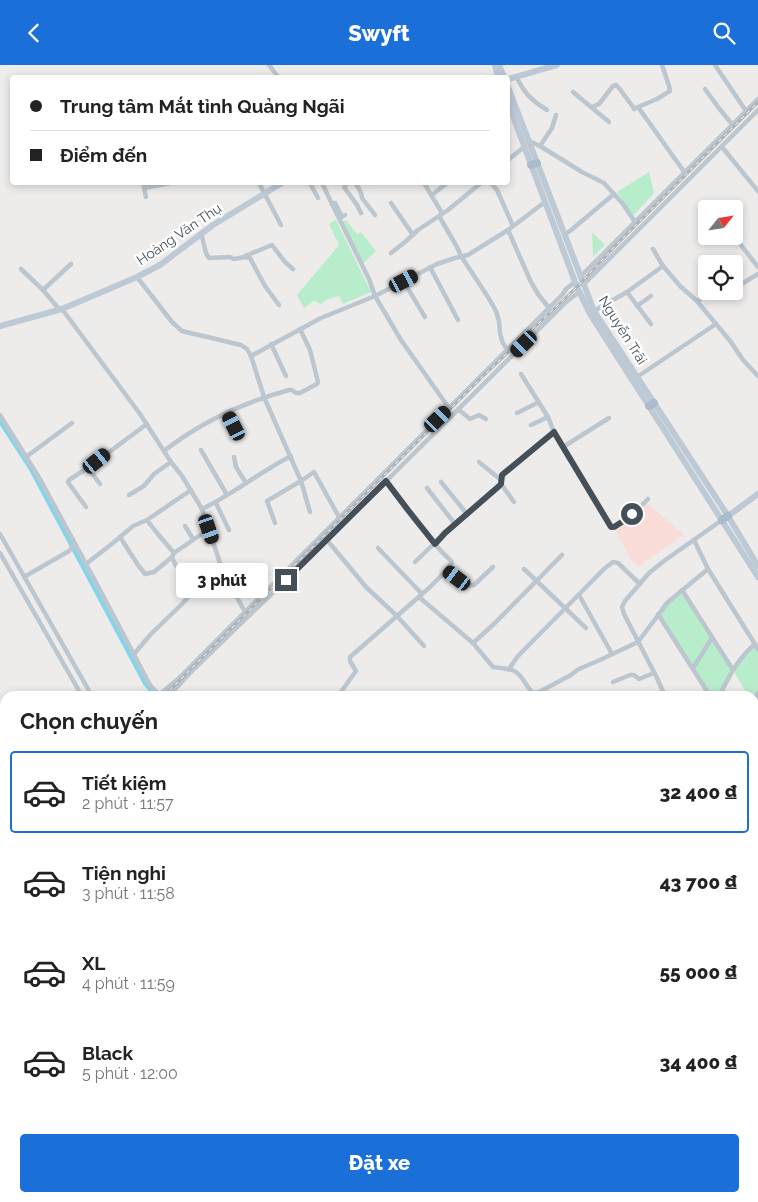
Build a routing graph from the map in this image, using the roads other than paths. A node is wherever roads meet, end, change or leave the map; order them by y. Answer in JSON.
{"nodes":[{"id":1,"x":557,"y":65,"type":"edge"},
{"id":2,"x":662,"y":65,"type":"edge"},
{"id":3,"x":715,"y":65,"type":"edge"},
{"id":4,"x":516,"y":76,"type":"junction"},
{"id":5,"x":510,"y":78,"type":"edge"},
{"id":6,"x":705,"y":89,"type":"dead end"},
{"id":7,"x":510,"y":92,"type":"edge"},
{"id":8,"x":573,"y":92,"type":"dead end"},
{"id":9,"x":758,"y":99,"type":"edge"},
{"id":10,"x":592,"y":107,"type":"junction"},
{"id":11,"x":638,"y":107,"type":"junction"},
{"id":12,"x":510,"y":108,"type":"edge"},
{"id":13,"x":547,"y":110,"type":"dead end"},
{"id":14,"x":758,"y":110,"type":"edge"},
{"id":15,"x":746,"y":111,"type":"junction"},
{"id":16,"x":556,"y":115,"type":"dead end"},
{"id":17,"x":609,"y":122,"type":"dead end"},
{"id":18,"x":732,"y":124,"type":"junction"},
{"id":19,"x":529,"y":141,"type":"junction"},
{"id":20,"x":540,"y":146,"type":"junction"},
{"id":21,"x":524,"y":147,"type":"junction"},
{"id":22,"x":722,"y":147,"type":"junction"},
{"id":23,"x":510,"y":158,"type":"edge"},
{"id":24,"x":534,"y":164,"type":"junction"},
{"id":25,"x":684,"y":173,"type":"junction"},
{"id":26,"x":144,"y":185,"type":"edge"},
{"id":27,"x":259,"y":185,"type":"edge"},
{"id":28,"x":279,"y":185,"type":"edge"},
{"id":29,"x":311,"y":185,"type":"edge"},
{"id":30,"x":323,"y":185,"type":"edge"},
{"id":31,"x":346,"y":185,"type":"edge"},
{"id":32,"x":357,"y":185,"type":"edge"},
{"id":33,"x":425,"y":185,"type":"edge"},
{"id":34,"x":444,"y":185,"type":"edge"},
{"id":35,"x":479,"y":185,"type":"edge"},
{"id":36,"x":492,"y":185,"type":"edge"},
{"id":37,"x":758,"y":191,"type":"edge"},
{"id":38,"x":264,"y":194,"type":"junction"},
{"id":39,"x":614,"y":194,"type":"junction"},
{"id":40,"x":432,"y":195,"type":"junction"},
{"id":41,"x":146,"y":197,"type":"dead end"},
{"id":42,"x":311,"y":197,"type":"dead end"},
{"id":43,"x":545,"y":202,"type":"junction"},
{"id":44,"x":391,"y":203,"type":"dead end"},
{"id":45,"x":332,"y":204,"type":"junction"},
{"id":46,"x":361,"y":213,"type":"dead end"},
{"id":47,"x":441,"y":214,"type":"junction"},
{"id":48,"x":345,"y":215,"type":"dead end"},
{"id":49,"x":375,"y":215,"type":"dead end"},
{"id":50,"x":635,"y":222,"type":"junction"},
{"id":51,"x":281,"y":225,"type":"dead end"},
{"id":52,"x":510,"y":228,"type":"junction"},
{"id":53,"x":201,"y":233,"type":"junction"},
{"id":54,"x":413,"y":235,"type":"junction"},
{"id":55,"x":564,"y":235,"type":"junction"},
{"id":56,"x":741,"y":245,"type":"edge"},
{"id":57,"x":653,"y":249,"type":"dead end"},
{"id":58,"x":391,"y":253,"type":"dead end"},
{"id":59,"x":461,"y":256,"type":"junction"},
{"id":60,"x":245,"y":257,"type":"junction"},
{"id":61,"x":72,"y":264,"type":"dead end"},
{"id":62,"x":663,"y":266,"type":"junction"},
{"id":63,"x":430,"y":267,"type":"junction"},
{"id":64,"x":758,"y":267,"type":"edge"},
{"id":65,"x":21,"y":269,"type":"dead end"},
{"id":66,"x":293,"y":269,"type":"dead end"},
{"id":67,"x":758,"y":274,"type":"edge"},
{"id":68,"x":138,"y":277,"type":"junction"},
{"id":69,"x":578,"y":280,"type":"junction"},
{"id":70,"x":404,"y":281,"type":"junction"},
{"id":71,"x":743,"y":283,"type":"edge"},
{"id":72,"x":583,"y":285,"type":"junction"},
{"id":73,"x":44,"y":290,"type":"junction"},
{"id":74,"x":580,"y":292,"type":"junction"},
{"id":75,"x":627,"y":292,"type":"junction"},
{"id":76,"x":375,"y":297,"type":"junction"},
{"id":77,"x":651,"y":297,"type":"dead end"},
{"id":78,"x":697,"y":301,"type":"joint"},
{"id":79,"x":279,"y":305,"type":"dead end"},
{"id":80,"x":638,"y":305,"type":"junction"},
{"id":81,"x":549,"y":308,"type":"junction"},
{"id":82,"x":60,"y":309,"type":"junction"},
{"id":83,"x":594,"y":311,"type":"junction"},
{"id":84,"x":425,"y":317,"type":"dead end"},
{"id":85,"x":458,"y":320,"type":"dead end"},
{"id":86,"x":716,"y":323,"type":"junction"},
{"id":87,"x":651,"y":324,"type":"dead end"},
{"id":88,"x":0,"y":326,"type":"edge"},
{"id":89,"x":300,"y":329,"type":"junction"},
{"id":90,"x":271,"y":344,"type":"junction"},
{"id":91,"x":506,"y":350,"type":"junction"},
{"id":92,"x":251,"y":356,"type":"junction"},
{"id":93,"x":521,"y":374,"type":"dead end"},
{"id":94,"x":286,"y":376,"type":"dead end"},
{"id":95,"x":637,"y":377,"type":"junction"},
{"id":96,"x":758,"y":377,"type":"edge"},
{"id":97,"x":264,"y":397,"type":"junction"},
{"id":98,"x":538,"y":402,"type":"junction"},
{"id":99,"x":652,"y":404,"type":"junction"},
{"id":100,"x":450,"y":409,"type":"junction"},
{"id":101,"x":458,"y":409,"type":"junction"},
{"id":102,"x":516,"y":413,"type":"dead end"},
{"id":103,"x":228,"y":414,"type":"junction"},
{"id":104,"x":0,"y":415,"type":"edge"},
{"id":105,"x":548,"y":417,"type":"junction"},
{"id":106,"x":609,"y":418,"type":"dead end"},
{"id":107,"x":486,"y":419,"type":"dead end"},
{"id":108,"x":72,"y":423,"type":"dead end"},
{"id":109,"x":147,"y":424,"type":"junction"},
{"id":110,"x":531,"y":425,"type":"dead end"},
{"id":111,"x":554,"y":432,"type":"junction"},
{"id":112,"x":240,"y":438,"type":"dead end"},
{"id":113,"x":563,"y":447,"type":"junction"},
{"id":114,"x":164,"y":451,"type":"junction"},
{"id":115,"x":201,"y":451,"type":"dead end"},
{"id":116,"x":291,"y":456,"type":"junction"},
{"id":117,"x":26,"y":457,"type":"junction"},
{"id":118,"x":234,"y":457,"type":"dead end"},
{"id":119,"x":171,"y":462,"type":"junction"},
{"id":120,"x":479,"y":462,"type":"dead end"},
{"id":121,"x":88,"y":468,"type":"junction"},
{"id":122,"x":301,"y":481,"type":"junction"},
{"id":123,"x":386,"y":481,"type":"junction"},
{"id":124,"x":441,"y":481,"type":"dead end"},
{"id":125,"x":501,"y":482,"type":"junction"},
{"id":126,"x":246,"y":483,"type":"junction"},
{"id":127,"x":100,"y":484,"type":"dead end"},
{"id":128,"x":427,"y":488,"type":"dead end"},
{"id":129,"x":190,"y":489,"type":"junction"},
{"id":130,"x":758,"y":494,"type":"edge"},
{"id":131,"x":129,"y":495,"type":"dead end"},
{"id":132,"x":227,"y":495,"type":"junction"},
{"id":133,"x":648,"y":499,"type":"dead end"},
{"id":134,"x":514,"y":502,"type":"dead end"},
{"id":135,"x":216,"y":503,"type":"junction"},
{"id":136,"x":86,"y":507,"type":"dead end"},
{"id":137,"x":202,"y":509,"type":"junction"},
{"id":138,"x":310,"y":512,"type":"dead end"},
{"id":139,"x":467,"y":514,"type":"junction"},
{"id":140,"x":339,"y":517,"type":"junction"},
{"id":141,"x":725,"y":518,"type":"junction"},
{"id":142,"x":147,"y":520,"type":"junction"},
{"id":143,"x":275,"y":523,"type":"dead end"},
{"id":144,"x":455,"y":524,"type":"junction"},
{"id":145,"x":185,"y":526,"type":"dead end"},
{"id":146,"x":209,"y":529,"type":"junction"},
{"id":147,"x":229,"y":530,"type":"dead end"},
{"id":148,"x":0,"y":534,"type":"edge"},
{"id":149,"x":120,"y":537,"type":"junction"},
{"id":150,"x":193,"y":539,"type":"junction"},
{"id":151,"x":327,"y":540,"type":"junction"},
{"id":152,"x":694,"y":540,"type":"junction"},
{"id":153,"x":75,"y":544,"type":"junction"},
{"id":154,"x":435,"y":544,"type":"junction"},
{"id":155,"x":378,"y":548,"type":"dead end"},
{"id":156,"x":0,"y":553,"type":"edge"},
{"id":157,"x":173,"y":555,"type":"junction"},
{"id":158,"x":562,"y":555,"type":"dead end"},
{"id":159,"x":415,"y":562,"type":"dead end"},
{"id":160,"x":86,"y":564,"type":"junction"},
{"id":161,"x":758,"y":566,"type":"edge"},
{"id":162,"x":494,"y":567,"type":"dead end"},
{"id":163,"x":524,"y":569,"type":"dead end"},
{"id":164,"x":708,"y":569,"type":"junction"},
{"id":165,"x":223,"y":571,"type":"junction"},
{"id":166,"x":446,"y":571,"type":"junction"},
{"id":167,"x":23,"y":575,"type":"junction"},
{"id":168,"x":758,"y":577,"type":"edge"},
{"id":169,"x":15,"y":578,"type":"junction"},
{"id":170,"x":536,"y":581,"type":"junction"},
{"id":171,"x":640,"y":584,"type":"junction"},
{"id":172,"x":195,"y":589,"type":"junction"},
{"id":173,"x":682,"y":590,"type":"junction"},
{"id":174,"x":421,"y":595,"type":"junction"},
{"id":175,"x":579,"y":595,"type":"junction"},
{"id":176,"x":566,"y":609,"type":"junction"},
{"id":177,"x":245,"y":612,"type":"junction"},
{"id":178,"x":658,"y":615,"type":"junction"},
{"id":179,"x":397,"y":616,"type":"junction"},
{"id":180,"x":586,"y":628,"type":"dead end"},
{"id":181,"x":712,"y":638,"type":"junction"},
{"id":182,"x":638,"y":641,"type":"junction"},
{"id":183,"x":473,"y":643,"type":"junction"},
{"id":184,"x":424,"y":646,"type":"dead end"},
{"id":185,"x":757,"y":646,"type":"edge"},
{"id":186,"x":134,"y":654,"type":"junction"},
{"id":187,"x":612,"y":654,"type":"junction"},
{"id":188,"x":693,"y":668,"type":"junction"},
{"id":189,"x":509,"y":669,"type":"junction"},
{"id":190,"x":733,"y":669,"type":"junction"},
{"id":191,"x":654,"y":673,"type":"junction"},
{"id":192,"x":613,"y":681,"type":"dead end"},
{"id":193,"x":79,"y":691,"type":"edge"},
{"id":194,"x":89,"y":691,"type":"edge"},
{"id":195,"x":155,"y":691,"type":"edge"},
{"id":196,"x":165,"y":691,"type":"edge"},
{"id":197,"x":173,"y":691,"type":"edge"},
{"id":198,"x":342,"y":691,"type":"edge"},
{"id":199,"x":530,"y":691,"type":"edge"},
{"id":200,"x":545,"y":691,"type":"edge"},
{"id":201,"x":663,"y":691,"type":"edge"},
{"id":202,"x":707,"y":691,"type":"edge"},
{"id":203,"x":722,"y":691,"type":"edge"}],
"edges":[{"from":1,"to":4,"type":"main road"},
{"from":2,"to":11,"type":"street"},
{"from":3,"to":15,"type":"street"},
{"from":4,"to":5,"type":"main road"},
{"from":4,"to":13,"type":"street"},
{"from":6,"to":18,"type":"street"},
{"from":7,"to":19,"type":"main road","name":"Nguyễn Trãi"},
{"from":8,"to":10,"type":"street"},
{"from":9,"to":15,"type":"street"},
{"from":10,"to":11,"type":"street"},
{"from":10,"to":17,"type":"street"},
{"from":11,"to":25,"type":"street"},
{"from":12,"to":21,"type":"main road","name":"Nguyễn Trãi"},
{"from":14,"to":22,"type":"street"},
{"from":15,"to":18,"type":"street"},
{"from":16,"to":20,"type":"street"},
{"from":18,"to":25,"type":"street"},
{"from":19,"to":20,"type":"street"},
{"from":19,"to":24,"type":"main road","name":"Nguyễn Trãi"},
{"from":20,"to":39,"type":"street"},
{"from":21,"to":23,"type":"street"},
{"from":21,"to":24,"type":"main road","name":"Nguyễn Trãi"},
{"from":22,"to":37,"type":"street"},
{"from":22,"to":72,"type":"street"},
{"from":24,"to":43,"type":"main road","name":"Nguyễn Trãi"},
{"from":24,"to":55,"type":"main road","name":"Nguyễn Trãi"},
{"from":25,"to":50,"type":"street"},
{"from":26,"to":41,"type":"street"},
{"from":27,"to":38,"type":"street"},
{"from":28,"to":38,"type":"main road","name":"Hoàng Văn Thụ"},
{"from":29,"to":42,"type":"street"},
{"from":30,"to":45,"type":"street"},
{"from":31,"to":46,"type":"street"},
{"from":32,"to":49,"type":"street"},
{"from":33,"to":40,"type":"street"},
{"from":34,"to":40,"type":"street"},
{"from":35,"to":47,"type":"street"},
{"from":36,"to":52,"type":"street"},
{"from":38,"to":51,"type":"street"},
{"from":38,"to":53,"type":"main road","name":"Hoàng Văn Thụ"},
{"from":39,"to":50,"type":"street"},
{"from":39,"to":55,"type":"street"},
{"from":40,"to":47,"type":"street"},
{"from":43,"to":52,"type":"street"},
{"from":43,"to":69,"type":"main road","name":"Nguyễn Trãi"},
{"from":44,"to":54,"type":"street"},
{"from":45,"to":48,"type":"street"},
{"from":45,"to":76,"type":"street"},
{"from":47,"to":54,"type":"street"},
{"from":47,"to":59,"type":"street"},
{"from":50,"to":69,"type":"street"},
{"from":52,"to":59,"type":"street"},
{"from":52,"to":81,"type":"street"},
{"from":53,"to":60,"type":"street"},
{"from":53,"to":68,"type":"main road","name":"Hoàng Văn Thụ"},
{"from":54,"to":58,"type":"street"},
{"from":55,"to":69,"type":"main road","name":"Nguyễn Trãi"},
{"from":56,"to":64,"type":"street"},
{"from":57,"to":62,"type":"street"},
{"from":59,"to":63,"type":"street"},
{"from":59,"to":91,"type":"street"},
{"from":60,"to":66,"type":"street"},
{"from":60,"to":79,"type":"street"},
{"from":61,"to":73,"type":"street"},
{"from":62,"to":75,"type":"street"},
{"from":62,"to":78,"type":"street"},
{"from":63,"to":70,"type":"street"},
{"from":63,"to":85,"type":"street"},
{"from":65,"to":73,"type":"street"},
{"from":67,"to":71,"type":"street"},
{"from":68,"to":82,"type":"main road","name":"Hoàng Văn Thụ"},
{"from":68,"to":92,"type":"street"},
{"from":69,"to":72,"type":"main road","name":"Nguyễn Trãi"},
{"from":69,"to":74,"type":"main road","name":"Nguyễn Trãi"},
{"from":69,"to":81,"type":"street"},
{"from":70,"to":76,"type":"street"},
{"from":70,"to":84,"type":"street"},
{"from":72,"to":83,"type":"main road","name":"Nguyễn Trãi"},
{"from":73,"to":82,"type":"street"},
{"from":74,"to":99,"type":"main road","name":"Nguyễn Trãi"},
{"from":74,"to":101,"type":"street"},
{"from":75,"to":80,"type":"street"},
{"from":75,"to":83,"type":"street"},
{"from":76,"to":89,"type":"street"},
{"from":76,"to":100,"type":"street"},
{"from":77,"to":80,"type":"street"},
{"from":78,"to":86,"type":"street"},
{"from":80,"to":87,"type":"street"},
{"from":81,"to":91,"type":"street"},
{"from":82,"to":88,"type":"main road","name":"Hoàng Văn Thụ"},
{"from":82,"to":109,"type":"street"},
{"from":83,"to":95,"type":"main road","name":"Nguyễn Trãi"},
{"from":86,"to":95,"type":"street"},
{"from":86,"to":96,"type":"street"},
{"from":89,"to":90,"type":"street"},
{"from":89,"to":97,"type":"street"},
{"from":90,"to":92,"type":"street"},
{"from":90,"to":94,"type":"street"},
{"from":91,"to":100,"type":"street"},
{"from":92,"to":97,"type":"street"},
{"from":93,"to":98,"type":"street"},
{"from":95,"to":99,"type":"main road","name":"Nguyễn Trãi"},
{"from":97,"to":103,"type":"street"},
{"from":97,"to":116,"type":"street"},
{"from":98,"to":102,"type":"street"},
{"from":98,"to":105,"type":"street"},
{"from":99,"to":141,"type":"main road","name":"Nguyễn Trãi"},
{"from":100,"to":140,"type":"street"},
{"from":101,"to":107,"type":"street"},
{"from":101,"to":123,"type":"street"},
{"from":103,"to":112,"type":"street"},
{"from":103,"to":114,"type":"street"},
{"from":104,"to":117,"type":"street"},
{"from":105,"to":110,"type":"street"},
{"from":105,"to":111,"type":"street"},
{"from":106,"to":113,"type":"street"},
{"from":108,"to":117,"type":"street"},
{"from":109,"to":114,"type":"street"},
{"from":109,"to":121,"type":"street"},
{"from":111,"to":113,"type":"street"},
{"from":111,"to":125,"type":"street"},
{"from":113,"to":133,"type":"street"},
{"from":114,"to":119,"type":"street"},
{"from":115,"to":132,"type":"street"},
{"from":116,"to":122,"type":"street"},
{"from":116,"to":126,"type":"street"},
{"from":117,"to":153,"type":"street"},
{"from":118,"to":126,"type":"street"},
{"from":119,"to":129,"type":"street"},
{"from":119,"to":131,"type":"street"},
{"from":120,"to":125,"type":"street"},
{"from":121,"to":127,"type":"street"},
{"from":121,"to":136,"type":"street"},
{"from":122,"to":138,"type":"street"},
{"from":122,"to":140,"type":"street"},
{"from":122,"to":143,"type":"street"},
{"from":123,"to":151,"type":"street"},
{"from":123,"to":154,"type":"street"},
{"from":124,"to":139,"type":"street"},
{"from":125,"to":134,"type":"street"},
{"from":125,"to":139,"type":"street"},
{"from":126,"to":132,"type":"street"},
{"from":128,"to":144,"type":"street"},
{"from":129,"to":137,"type":"street"},
{"from":129,"to":142,"type":"street"},
{"from":130,"to":141,"type":"main road"},
{"from":132,"to":135,"type":"street"},
{"from":135,"to":137,"type":"street"},
{"from":135,"to":147,"type":"street"},
{"from":137,"to":146,"type":"street"},
{"from":139,"to":144,"type":"street"},
{"from":140,"to":177,"type":"street"},
{"from":141,"to":152,"type":"street"},
{"from":141,"to":161,"type":"main road","name":"Nguyễn Trãi"},
{"from":141,"to":168,"type":"main road","name":"Nguyễn Trãi"},
{"from":142,"to":149,"type":"street"},
{"from":142,"to":157,"type":"street"},
{"from":144,"to":154,"type":"street"},
{"from":145,"to":150,"type":"street"},
{"from":146,"to":150,"type":"street"},
{"from":146,"to":165,"type":"street"},
{"from":148,"to":167,"type":"street"},
{"from":149,"to":157,"type":"street"},
{"from":149,"to":160,"type":"street"},
{"from":150,"to":157,"type":"street"},
{"from":151,"to":179,"type":"street"},
{"from":151,"to":197,"type":"street"},
{"from":152,"to":164,"type":"street"},
{"from":152,"to":171,"type":"street"},
{"from":153,"to":160,"type":"street"},
{"from":153,"to":167,"type":"street"},
{"from":154,"to":159,"type":"street"},
{"from":154,"to":166,"type":"street"},
{"from":155,"to":174,"type":"street"},
{"from":156,"to":169,"type":"street"},
{"from":157,"to":172,"type":"street"},
{"from":158,"to":170,"type":"street"},
{"from":160,"to":186,"type":"street"},
{"from":162,"to":166,"type":"street"},
{"from":163,"to":170,"type":"street"},
{"from":164,"to":173,"type":"street"},
{"from":164,"to":185,"type":"street"},
{"from":165,"to":172,"type":"street"},
{"from":165,"to":177,"type":"street"},
{"from":166,"to":174,"type":"street"},
{"from":167,"to":169,"type":"street"},
{"from":167,"to":194,"type":"street"},
{"from":169,"to":193,"type":"street"},
{"from":170,"to":176,"type":"street"},
{"from":170,"to":183,"type":"street"},
{"from":171,"to":175,"type":"street"},
{"from":171,"to":182,"type":"street"},
{"from":172,"to":186,"type":"street"},
{"from":173,"to":178,"type":"street"},
{"from":173,"to":181,"type":"street"},
{"from":174,"to":179,"type":"street"},
{"from":174,"to":183,"type":"street"},
{"from":175,"to":176,"type":"street"},
{"from":175,"to":187,"type":"street"},
{"from":176,"to":180,"type":"street"},
{"from":176,"to":189,"type":"street"},
{"from":177,"to":196,"type":"street"},
{"from":178,"to":182,"type":"street"},
{"from":178,"to":188,"type":"street"},
{"from":179,"to":184,"type":"street"},
{"from":179,"to":198,"type":"street"},
{"from":181,"to":188,"type":"street"},
{"from":181,"to":190,"type":"street"},
{"from":182,"to":187,"type":"street"},
{"from":182,"to":191,"type":"street"},
{"from":183,"to":189,"type":"street"},
{"from":185,"to":190,"type":"street"},
{"from":186,"to":195,"type":"street"},
{"from":187,"to":200,"type":"street"},
{"from":188,"to":202,"type":"street"},
{"from":189,"to":199,"type":"street"},
{"from":190,"to":203,"type":"street"},
{"from":191,"to":192,"type":"street"},
{"from":191,"to":201,"type":"street"}]}
